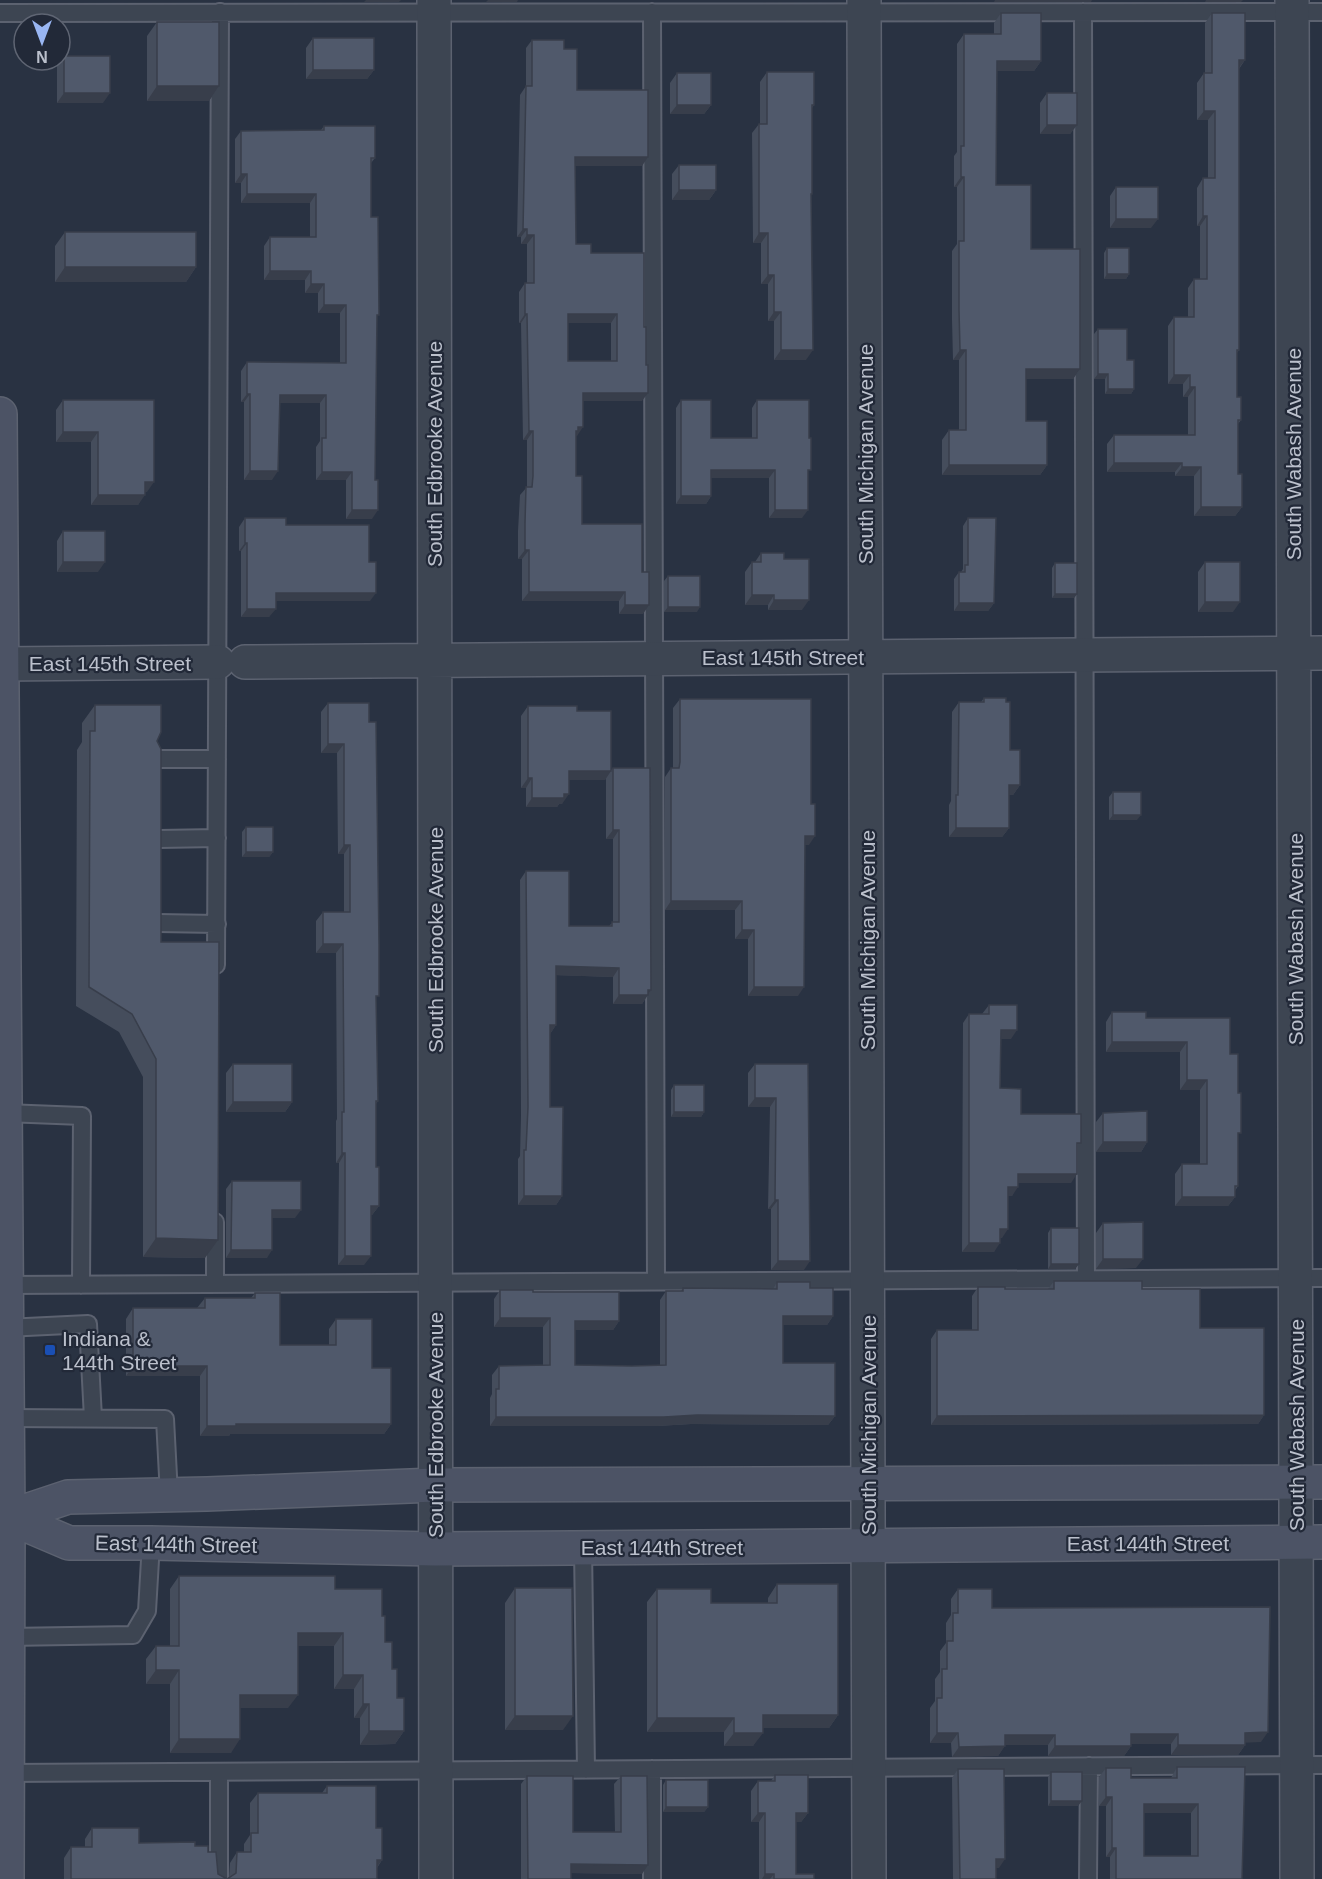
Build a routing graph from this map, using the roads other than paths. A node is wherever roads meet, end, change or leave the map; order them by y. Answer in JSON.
{"nodes":[{"id":1,"x":434,"y":6,"type":"edge"},
{"id":2,"x":864,"y":6,"type":"edge"},
{"id":3,"x":1302,"y":8,"type":"edge"},
{"id":4,"x":220,"y":12,"type":"junction"},
{"id":5,"x":652,"y":12,"type":"junction"},
{"id":6,"x":1083,"y":12,"type":"junction"},
{"id":7,"x":0,"y":13,"type":"edge"},
{"id":8,"x":0,"y":414,"type":"edge"},
{"id":9,"x":1308,"y":653,"type":"edge"},
{"id":10,"x":1085,"y":655,"type":"junction"},
{"id":11,"x":866,"y":657,"type":"junction"},
{"id":12,"x":654,"y":658,"type":"junction"},
{"id":13,"x":434,"y":660,"type":"junction"},
{"id":14,"x":231,"y":662,"type":"junction"},
{"id":15,"x":2,"y":664,"type":"junction"},
{"id":16,"x":154,"y":759,"type":"edge"},
{"id":17,"x":217,"y":759,"type":"junction"},
{"id":18,"x":217,"y":838,"type":"junction"},
{"id":19,"x":159,"y":839,"type":"edge"},
{"id":20,"x":158,"y":923,"type":"edge"},
{"id":21,"x":217,"y":924,"type":"junction"},
{"id":22,"x":216,"y":984,"type":"edge"},
{"id":23,"x":5,"y":1113,"type":"junction"},
{"id":24,"x":215,"y":1200,"type":"edge"},
{"id":25,"x":1309,"y":1278,"type":"edge"},
{"id":26,"x":1086,"y":1279,"type":"junction"},
{"id":27,"x":656,"y":1281,"type":"junction"},
{"id":28,"x":867,"y":1281,"type":"junction"},
{"id":29,"x":435,"y":1283,"type":"junction"},
{"id":30,"x":215,"y":1284,"type":"junction"},
{"id":31,"x":6,"y":1285,"type":"junction"},
{"id":32,"x":81,"y":1285,"type":"junction"},
{"id":33,"x":6,"y":1328,"type":"junction"},
{"id":34,"x":7,"y":1418,"type":"junction"},
{"id":35,"x":93,"y":1418,"type":"junction"},
{"id":36,"x":1309,"y":1482,"type":"edge"},
{"id":37,"x":868,"y":1483,"type":"junction"},
{"id":38,"x":435,"y":1485,"type":"junction"},
{"id":39,"x":169,"y":1495,"type":"junction"},
{"id":40,"x":4,"y":1517,"type":"edge"},
{"id":41,"x":1309,"y":1542,"type":"edge"},
{"id":42,"x":151,"y":1543,"type":"junction"},
{"id":43,"x":868,"y":1545,"type":"junction"},
{"id":44,"x":583,"y":1547,"type":"junction"},
{"id":45,"x":435,"y":1549,"type":"junction"},
{"id":46,"x":8,"y":1637,"type":"junction"},
{"id":47,"x":1309,"y":1765,"type":"edge"},
{"id":48,"x":1089,"y":1766,"type":"junction"},
{"id":49,"x":869,"y":1768,"type":"junction"},
{"id":50,"x":652,"y":1769,"type":"junction"},
{"id":51,"x":586,"y":1770,"type":"junction"},
{"id":52,"x":435,"y":1771,"type":"junction"},
{"id":53,"x":219,"y":1772,"type":"junction"},
{"id":54,"x":7,"y":1773,"type":"junction"},
{"id":55,"x":3,"y":1826,"type":"edge"},
{"id":56,"x":7,"y":1879,"type":"edge"},
{"id":57,"x":219,"y":1879,"type":"edge"},
{"id":58,"x":435,"y":1879,"type":"edge"},
{"id":59,"x":652,"y":1879,"type":"edge"},
{"id":60,"x":869,"y":1879,"type":"edge"},
{"id":61,"x":1088,"y":1879,"type":"edge"},
{"id":62,"x":1297,"y":1879,"type":"edge"}],
"edges":[{"from":1,"to":4,"type":"lane"},
{"from":1,"to":5,"type":"lane"},
{"from":1,"to":13,"type":"street","name":"South Edbrooke Avenue"},
{"from":2,"to":5,"type":"lane"},
{"from":2,"to":6,"type":"lane"},
{"from":2,"to":11,"type":"street","name":"South Michigan Avenue"},
{"from":3,"to":6,"type":"lane"},
{"from":3,"to":9,"type":"street","name":"South Wabash Avenue"},
{"from":4,"to":7,"type":"lane"},
{"from":4,"to":14,"type":"lane"},
{"from":5,"to":12,"type":"lane"},
{"from":6,"to":10,"type":"lane"},
{"from":8,"to":15,"type":"street"},
{"from":9,"to":10,"type":"street","name":"East 145th Street"},
{"from":9,"to":25,"type":"street","name":"South Wabash Avenue"},
{"from":10,"to":11,"type":"street","name":"East 145th Street"},
{"from":10,"to":26,"type":"lane"},
{"from":11,"to":12,"type":"street","name":"East 145th Street"},
{"from":11,"to":28,"type":"street","name":"South Michigan Avenue"},
{"from":12,"to":13,"type":"street","name":"East 145th Street"},
{"from":12,"to":27,"type":"lane"},
{"from":13,"to":14,"type":"street","name":"East 145th Street"},
{"from":13,"to":29,"type":"street","name":"South Edbrooke Avenue"},
{"from":14,"to":15,"type":"street","name":"East 145th Street"},
{"from":14,"to":17,"type":"lane"},
{"from":15,"to":23,"type":"street"},
{"from":16,"to":17,"type":"lane"},
{"from":17,"to":18,"type":"lane"},
{"from":18,"to":19,"type":"lane"},
{"from":18,"to":21,"type":"lane"},
{"from":20,"to":21,"type":"lane"},
{"from":21,"to":22,"type":"lane"},
{"from":23,"to":31,"type":"street"},
{"from":23,"to":32,"type":"lane"},
{"from":24,"to":30,"type":"lane"},
{"from":25,"to":26,"type":"lane"},
{"from":25,"to":36,"type":"street","name":"South Wabash Avenue"},
{"from":26,"to":28,"type":"lane"},
{"from":27,"to":28,"type":"lane"},
{"from":27,"to":29,"type":"lane"},
{"from":28,"to":37,"type":"street","name":"South Michigan Avenue"},
{"from":29,"to":30,"type":"lane"},
{"from":29,"to":38,"type":"street","name":"South Edbrooke Avenue"},
{"from":30,"to":32,"type":"lane"},
{"from":31,"to":32,"type":"lane"},
{"from":31,"to":33,"type":"street"},
{"from":33,"to":34,"type":"street"},
{"from":33,"to":35,"type":"lane"},
{"from":34,"to":35,"type":"lane"},
{"from":34,"to":40,"type":"street"},
{"from":35,"to":39,"type":"lane"},
{"from":36,"to":37,"type":"street"},
{"from":36,"to":41,"type":"street","name":"South Wabash Avenue"},
{"from":37,"to":38,"type":"street"},
{"from":37,"to":43,"type":"street","name":"South Michigan Avenue"},
{"from":38,"to":39,"type":"street"},
{"from":38,"to":45,"type":"street","name":"South Edbrooke Avenue"},
{"from":39,"to":40,"type":"street"},
{"from":40,"to":42,"type":"street","name":"East 144th Street"},
{"from":40,"to":46,"type":"street"},
{"from":41,"to":43,"type":"street","name":"East 144th Street"},
{"from":41,"to":47,"type":"street","name":"South Wabash Avenue"},
{"from":42,"to":45,"type":"street","name":"East 144th Street"},
{"from":42,"to":46,"type":"lane"},
{"from":43,"to":44,"type":"street","name":"East 144th Street"},
{"from":43,"to":49,"type":"street","name":"South Michigan Avenue"},
{"from":44,"to":45,"type":"street","name":"East 144th Street"},
{"from":44,"to":51,"type":"lane"},
{"from":45,"to":52,"type":"street","name":"South Edbrooke Avenue"},
{"from":46,"to":54,"type":"street"},
{"from":47,"to":48,"type":"lane"},
{"from":47,"to":62,"type":"street","name":"South Wabash Avenue"},
{"from":48,"to":49,"type":"lane"},
{"from":48,"to":61,"type":"lane"},
{"from":49,"to":50,"type":"lane"},
{"from":49,"to":60,"type":"street","name":"South Michigan Avenue"},
{"from":50,"to":51,"type":"lane"},
{"from":50,"to":59,"type":"lane"},
{"from":51,"to":52,"type":"lane"},
{"from":52,"to":53,"type":"lane"},
{"from":52,"to":58,"type":"street","name":"South Edbrooke Avenue"},
{"from":53,"to":54,"type":"lane"},
{"from":53,"to":57,"type":"lane"},
{"from":54,"to":55,"type":"street"},
{"from":55,"to":56,"type":"street"}]}
